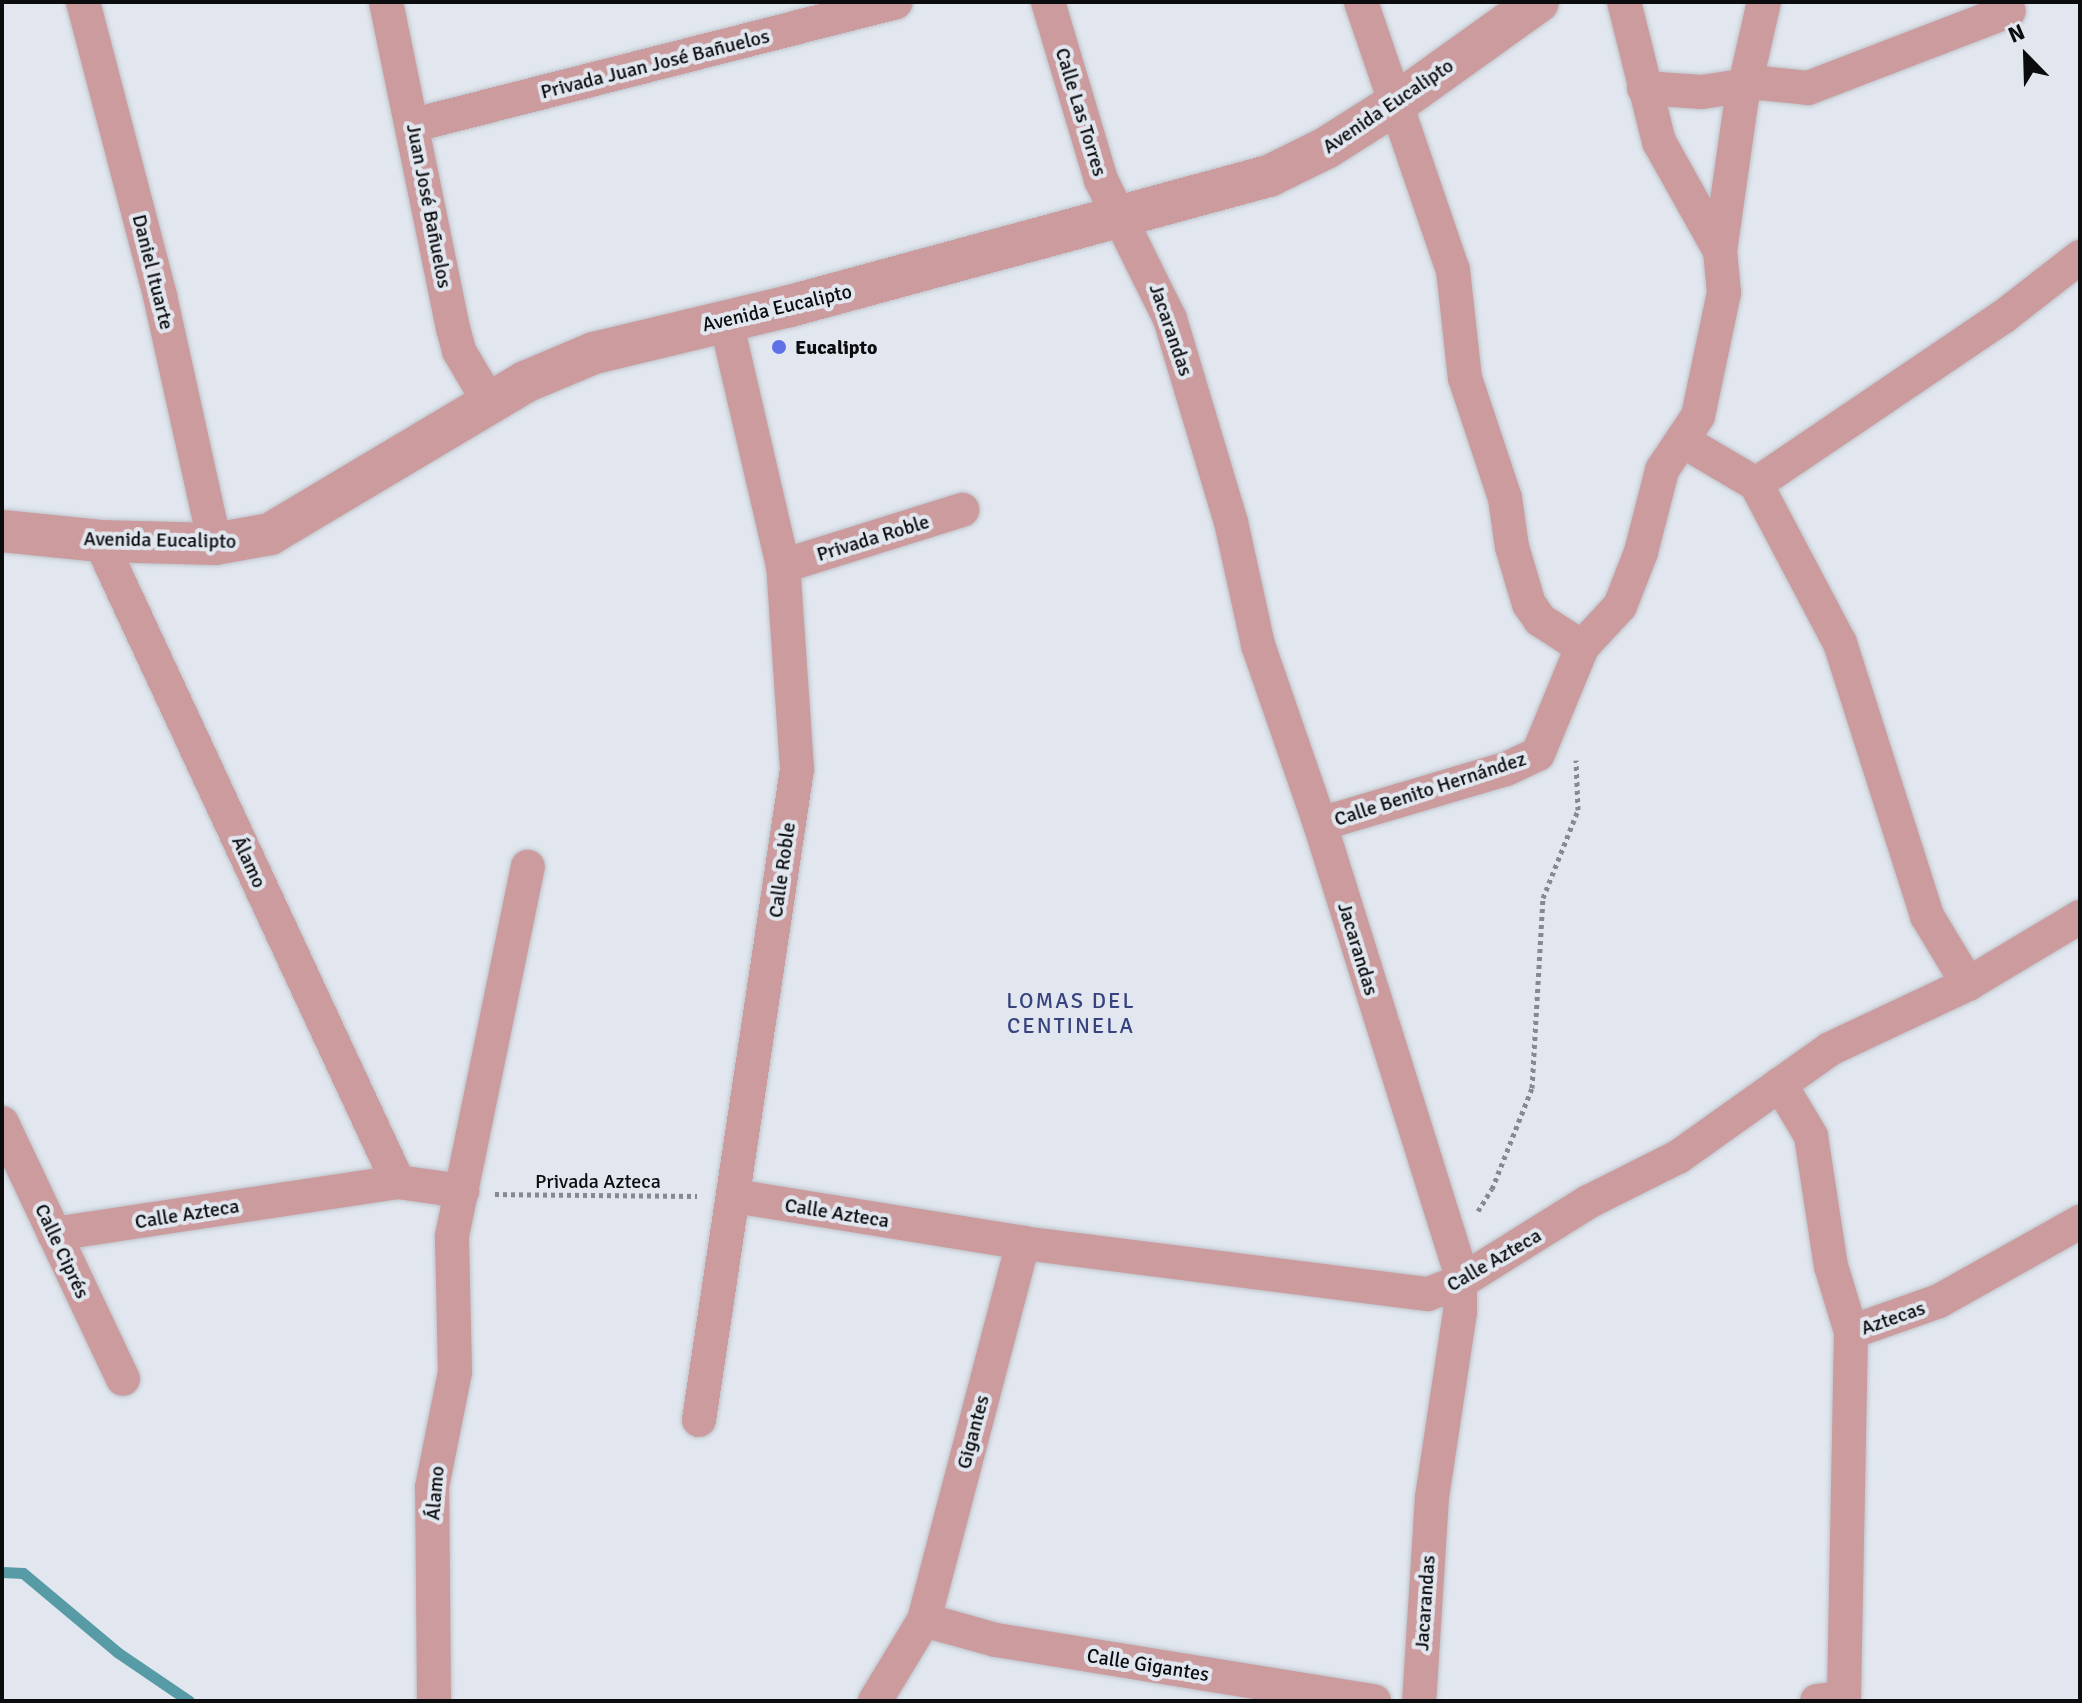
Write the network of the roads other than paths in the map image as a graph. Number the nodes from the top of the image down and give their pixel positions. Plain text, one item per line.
1 (83, 2) edge
2 (386, 2) edge
3 (896, 2) edge
4 (1048, 2) edge
5 (1361, 2) edge
6 (1538, 2) edge
7 (1624, 2) edge
8 (1764, 2) edge
9 (2009, 11) dead end
10 (1745, 84) junction
11 (1644, 88) junction
12 (1394, 105) junction
13 (414, 125) junction
14 (1122, 218) junction
15 (1720, 251) junction
16 (2080, 257) edge
17 (726, 322) junction
18 (489, 402) junction
19 (1683, 441) junction
20 (1756, 484) junction
21 (962, 510) dead end
22 (2, 531) edge
23 (100, 541) junction
24 (215, 544) junction
25 (783, 566) junction
26 (1582, 647) junction
27 (1320, 824) junction
28 (528, 867) dead end
29 (2080, 917) edge
30 (1968, 984) junction
31 (1780, 1084) junction
32 (2, 1123) edge
33 (398, 1182) junction
34 (462, 1191) junction
35 (734, 1196) junction
36 (2080, 1222) edge
37 (54, 1234) junction
38 (1023, 1243) junction
39 (1460, 1282) junction
40 (1851, 1332) junction
41 (123, 1379) dead end
42 (699, 1420) dead end
43 (924, 1620) junction
44 (1831, 1699) edge
45 (434, 1701) edge
46 (875, 1701) edge
47 (1374, 1701) edge
48 (1419, 1701) edge

1 - 24 street, Daniel Ituarte
2 - 13 street, Juan José Bañuelos
3 - 13 street, Privada Juan José Bañuelos
4 - 14 street, Calle Las Torres
5 - 12 street
6 - 12 street, Avenida Eucalipto
7 - 11 street, Calle Benito Hernández
8 - 10 street
9 - 10 street
10 - 11 street
10 - 15 street
11 - 15 street, Calle Benito Hernández
12 - 14 street, Avenida Eucalipto
12 - 26 street
13 - 18 street, Juan José Bañuelos
14 - 17 street, Avenida Eucalipto
14 - 27 street, Jacarandas
15 - 19 street, Calle Benito Hernández
16 - 20 street
17 - 18 street, Avenida Eucalipto
17 - 25 street, Calle Roble
18 - 24 street, Avenida Eucalipto
19 - 20 street
19 - 26 street, Calle Benito Hernández
20 - 30 street
21 - 25 street, Privada Roble
22 - 23 street, Avenida Eucalipto
23 - 24 street, Avenida Eucalipto
23 - 33 street, Álamo
25 - 35 street, Calle Roble
26 - 27 street, Calle Benito Hernández
27 - 39 street, Jacarandas
28 - 34 street, Álamo
29 - 30 street, Calle Azteca
30 - 31 street, Calle Azteca
31 - 39 street, Calle Azteca
31 - 40 street, Aztecas
32 - 37 street, Calle Ciprés
33 - 34 street, Calle Azteca
33 - 37 street, Calle Azteca
34 - 45 street, Álamo
35 - 38 street, Calle Azteca
35 - 42 street, Calle Roble
36 - 40 street, Aztecas
37 - 41 street, Calle Ciprés
38 - 39 street, Calle Azteca
38 - 43 street, Gigantes
39 - 48 street, Jacarandas
40 - 44 street
43 - 46 street, Gigantes
43 - 47 street, Calle Gigantes

